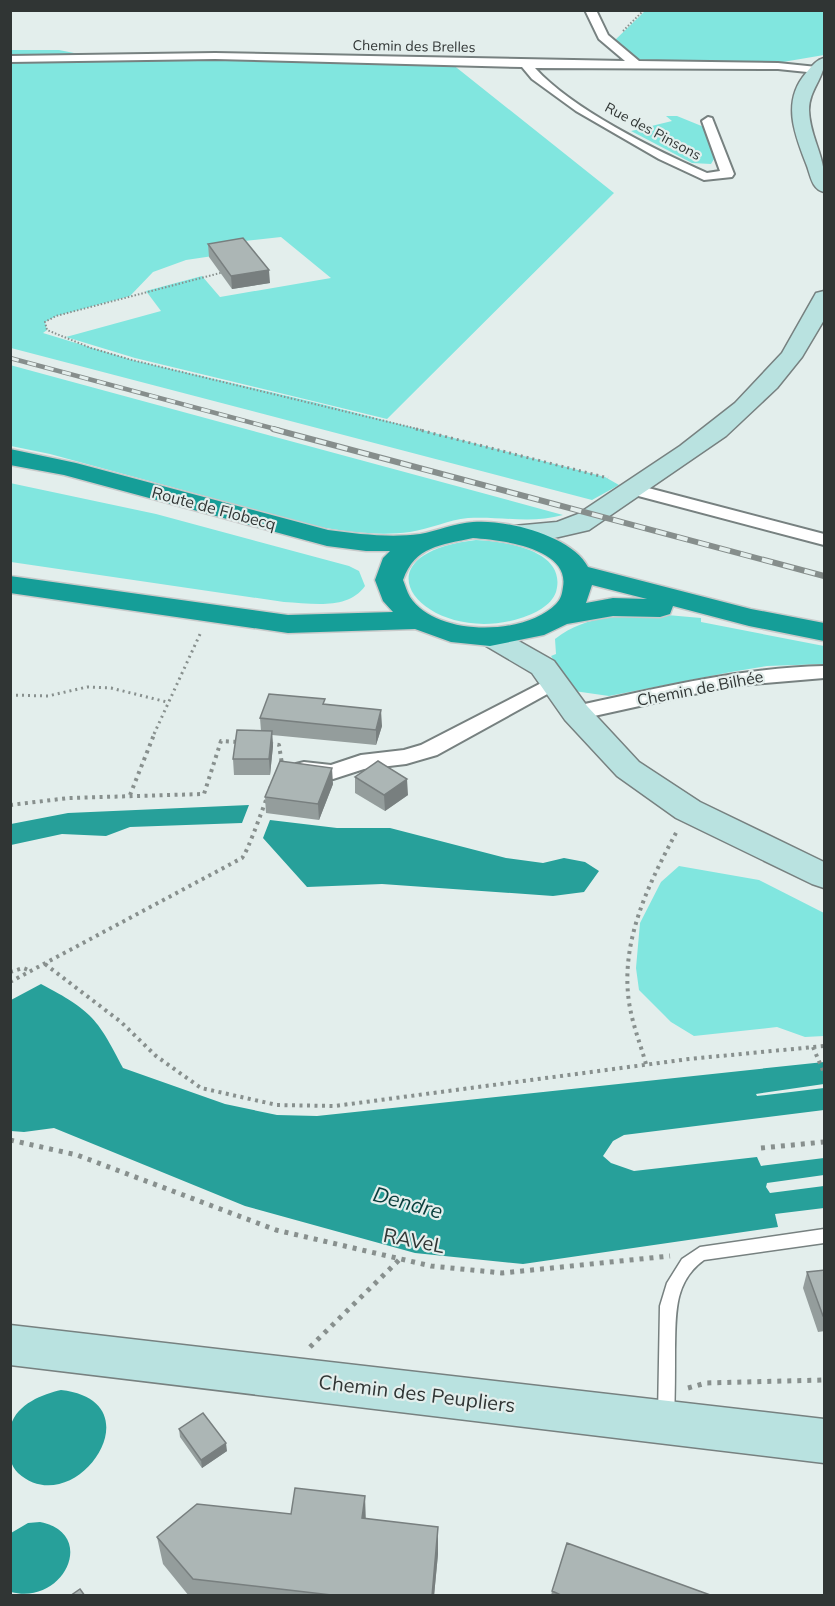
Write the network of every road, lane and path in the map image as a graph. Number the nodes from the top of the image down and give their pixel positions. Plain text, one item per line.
1 (590, 10) edge
2 (644, 10) edge
3 (609, 44) junction
4 (10, 59) edge
5 (525, 64) junction
6 (635, 64) junction
7 (821, 67) edge
8 (708, 121) dead end
9 (825, 186) edge
10 (225, 272) edge
11 (825, 298) edge
12 (10, 457) edge
13 (10, 469) edge
14 (633, 489) junction
15 (571, 527) junction
16 (512, 532) junction
17 (825, 540) edge
18 (420, 542) junction
19 (573, 567) junction
20 (12, 581) edge
21 (388, 584) junction
22 (211, 613) junction
23 (749, 617) junction
24 (416, 620) junction
25 (551, 622) junction
26 (825, 632) edge
27 (490, 637) junction
28 (825, 672) edge
29 (548, 675) junction
30 (10, 695) edge
31 (167, 702) junction
32 (576, 713) junction
33 (244, 743) edge
34 (268, 744) edge
35 (282, 766) junction
36 (130, 795) junction
37 (10, 805) edge
38 (688, 810) junction
39 (825, 876) edge
40 (45, 964) junction
41 (31, 971) junction
42 (10, 972) edge
43 (10, 982) edge
44 (825, 1046) edge
45 (813, 1047) junction
46 (646, 1064) junction
47 (825, 1073) edge
48 (10, 1140) edge
49 (825, 1142) edge
50 (761, 1148) dead end
51 (825, 1236) edge
52 (700, 1254) junction
53 (400, 1259) junction
54 (10, 1345) edge
55 (280, 1377) junction
56 (825, 1380) edge
57 (666, 1410) junction
58 (825, 1441) edge

1 - 3 street
2 - 3 path
3 - 6 street
4 - 5 street, Chemin des Brelles
5 - 6 street, Chemin des Brelles
5 - 8 street, Rue des Pinsons
6 - 7 street, Chemin des Brelles
7 - 9 street
10 - 14 path
11 - 14 street
12 - 18 highway, Route de Flobecq
13 - 21 highway, Route de Flobecq
14 - 15 street
14 - 17 street
15 - 16 street
15 - 19 street
16 - 18 highway
16 - 19 highway
18 - 21 highway
19 - 23 highway
19 - 25 highway
20 - 21 highway
20 - 22 highway
21 - 24 highway
22 - 24 highway
22 - 31 path
23 - 25 highway
23 - 26 highway
24 - 27 highway
25 - 27 highway
25 - 29 street
27 - 29 street
28 - 32 street, Chemin de Bilhée
29 - 32 street
29 - 35 street
30 - 31 path
31 - 36 path
32 - 38 street
33 - 36 path
34 - 35 path
35 - 40 path
36 - 37 path
38 - 39 street
38 - 46 path
40 - 41 path
40 - 46 path
41 - 42 path
41 - 43 path
44 - 45 path
45 - 46 path
45 - 47 path
48 - 53 path, RAVeL
49 - 50 path
51 - 52 lane
52 - 53 path, RAVeL
52 - 57 lane
53 - 55 path
54 - 55 street, Chemin des Peupliers
55 - 57 street, Chemin des Peupliers
56 - 57 path
57 - 58 street, Chemin des Peupliers

